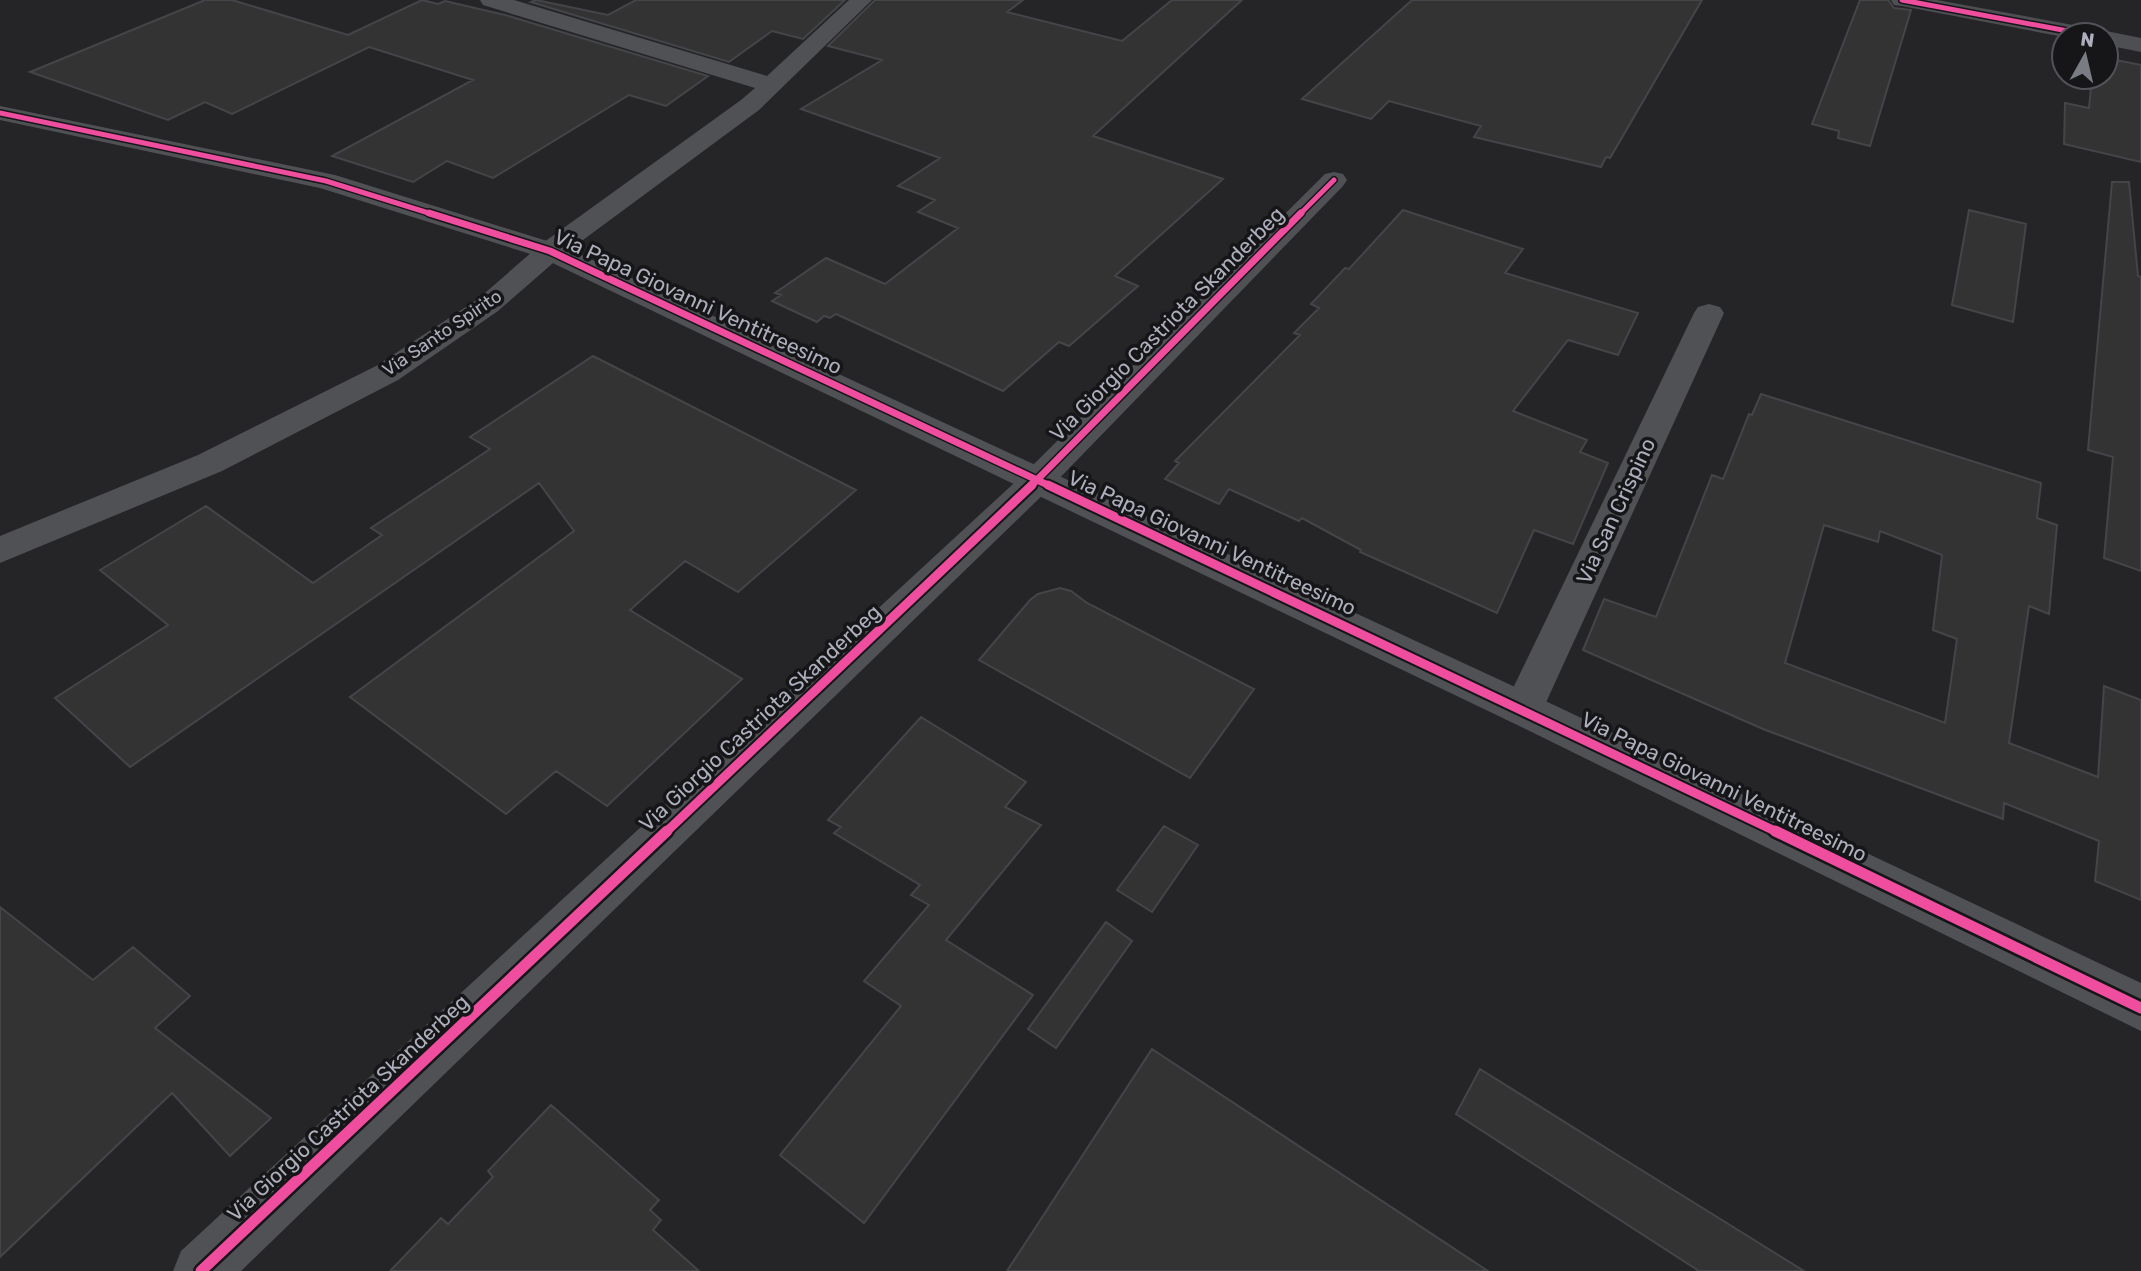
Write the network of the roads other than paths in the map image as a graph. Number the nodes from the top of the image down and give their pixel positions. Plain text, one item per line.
1 (491, 0) edge
2 (861, 0) edge
3 (1902, 0) edge
4 (2050, 28) edge
5 (2120, 41) edge
6 (2141, 45) edge
7 (771, 85) junction
8 (0, 113) edge
9 (1334, 180) dead end
10 (550, 251) junction
11 (1709, 313) dead end
12 (1038, 480) junction
13 (0, 550) edge
14 (1523, 709) junction
15 (2141, 1008) edge
16 (201, 1271) edge

1 - 7 street
2 - 7 street, Via Santo Spirito
3 - 4 main road
5 - 6 main road
7 - 10 street, Via Santo Spirito
8 - 10 street, Via Papa Giovanni Ventitreesimo
9 - 12 street, Via Giorgio Castriota Skanderbeg
10 - 12 street, Via Papa Giovanni Ventitreesimo
10 - 13 street, Via Santo Spirito
11 - 14 street, Via San Crispino
12 - 14 street, Via Papa Giovanni Ventitreesimo
12 - 16 street, Via Giorgio Castriota Skanderbeg
14 - 15 street, Via Papa Giovanni Ventitreesimo

